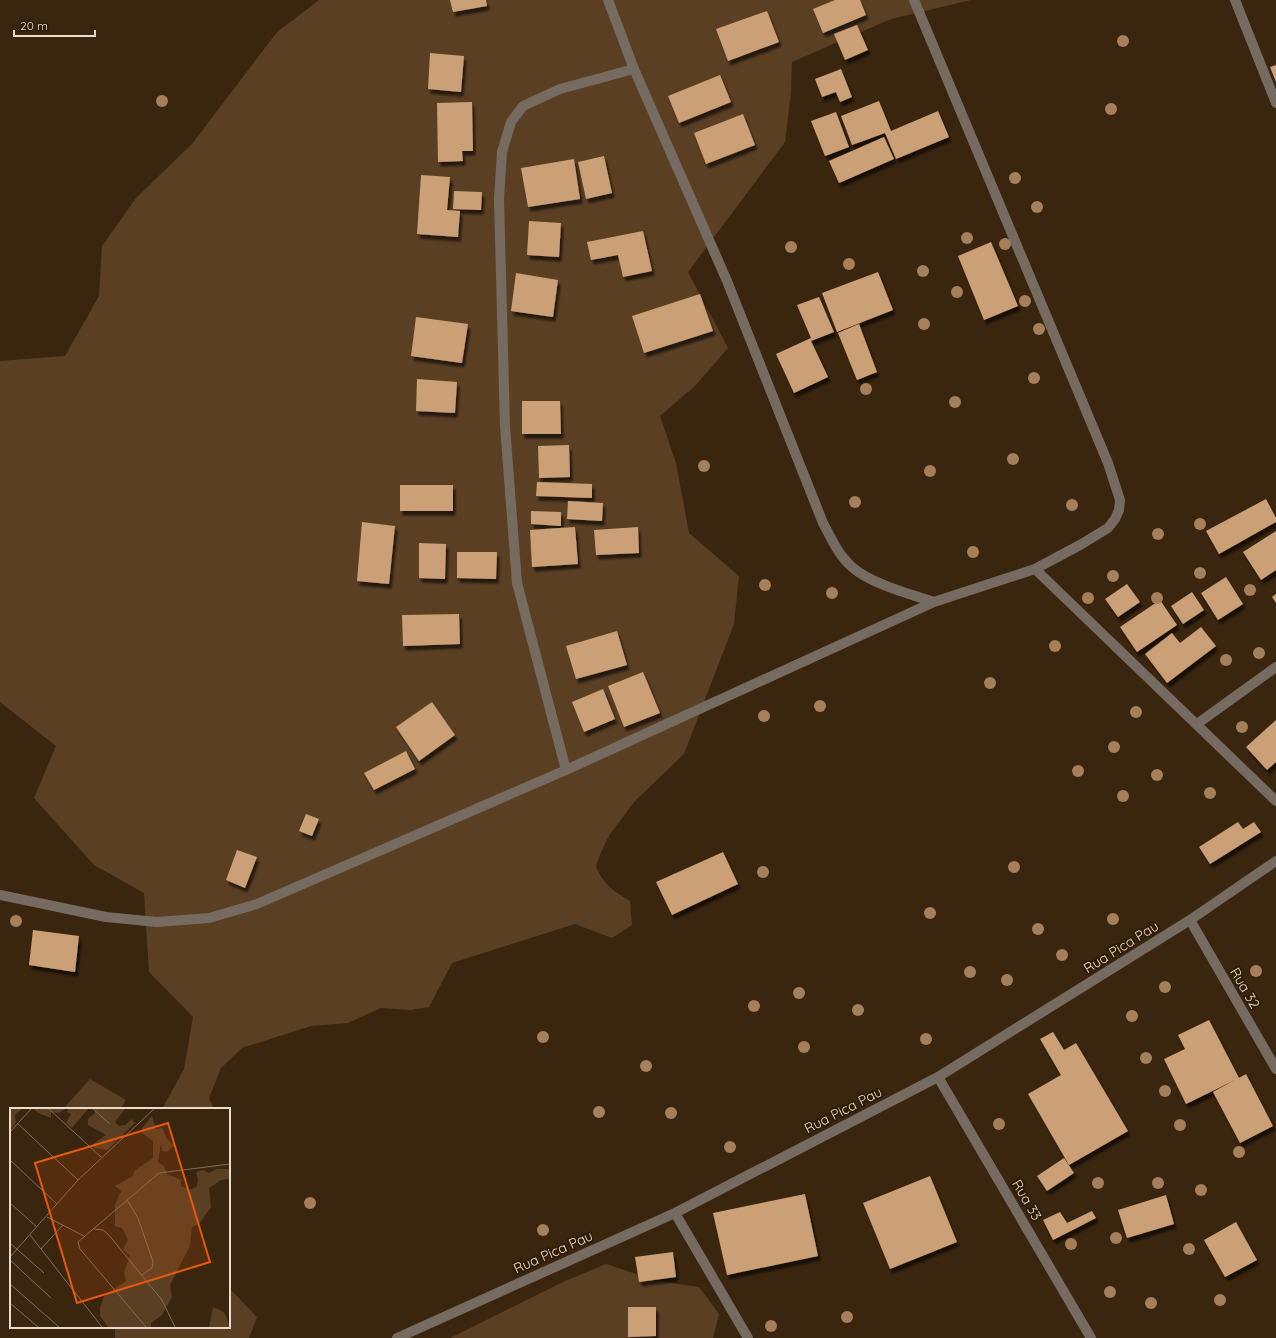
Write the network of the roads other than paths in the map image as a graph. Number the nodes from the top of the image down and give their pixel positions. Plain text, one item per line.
1 (608, 0) edge
2 (914, 0) edge
3 (1235, 0) edge
4 (634, 69) junction
5 (1276, 103) edge
6 (1035, 569) junction
7 (934, 602) junction
8 (1276, 667) edge
9 (1197, 724) junction
10 (566, 770) junction
11 (1276, 801) edge
12 (1276, 861) edge
13 (0, 895) edge
14 (1190, 920) junction
15 (1276, 1069) edge
16 (938, 1076) junction
17 (675, 1213) junction
18 (397, 1338) edge
19 (748, 1338) edge
20 (1091, 1338) edge

1 - 4 street
2 - 6 street
3 - 5 street
4 - 7 street
4 - 10 street
6 - 7 street
6 - 9 street
7 - 10 street
8 - 9 street
9 - 11 street
10 - 13 street
12 - 14 street, Rua Pica Pau
14 - 15 street, Rua 32
14 - 16 street, Rua Pica Pau
16 - 17 street, Rua Pica Pau
16 - 20 street, Rua 33
17 - 18 street, Rua Pica Pau
17 - 19 street

